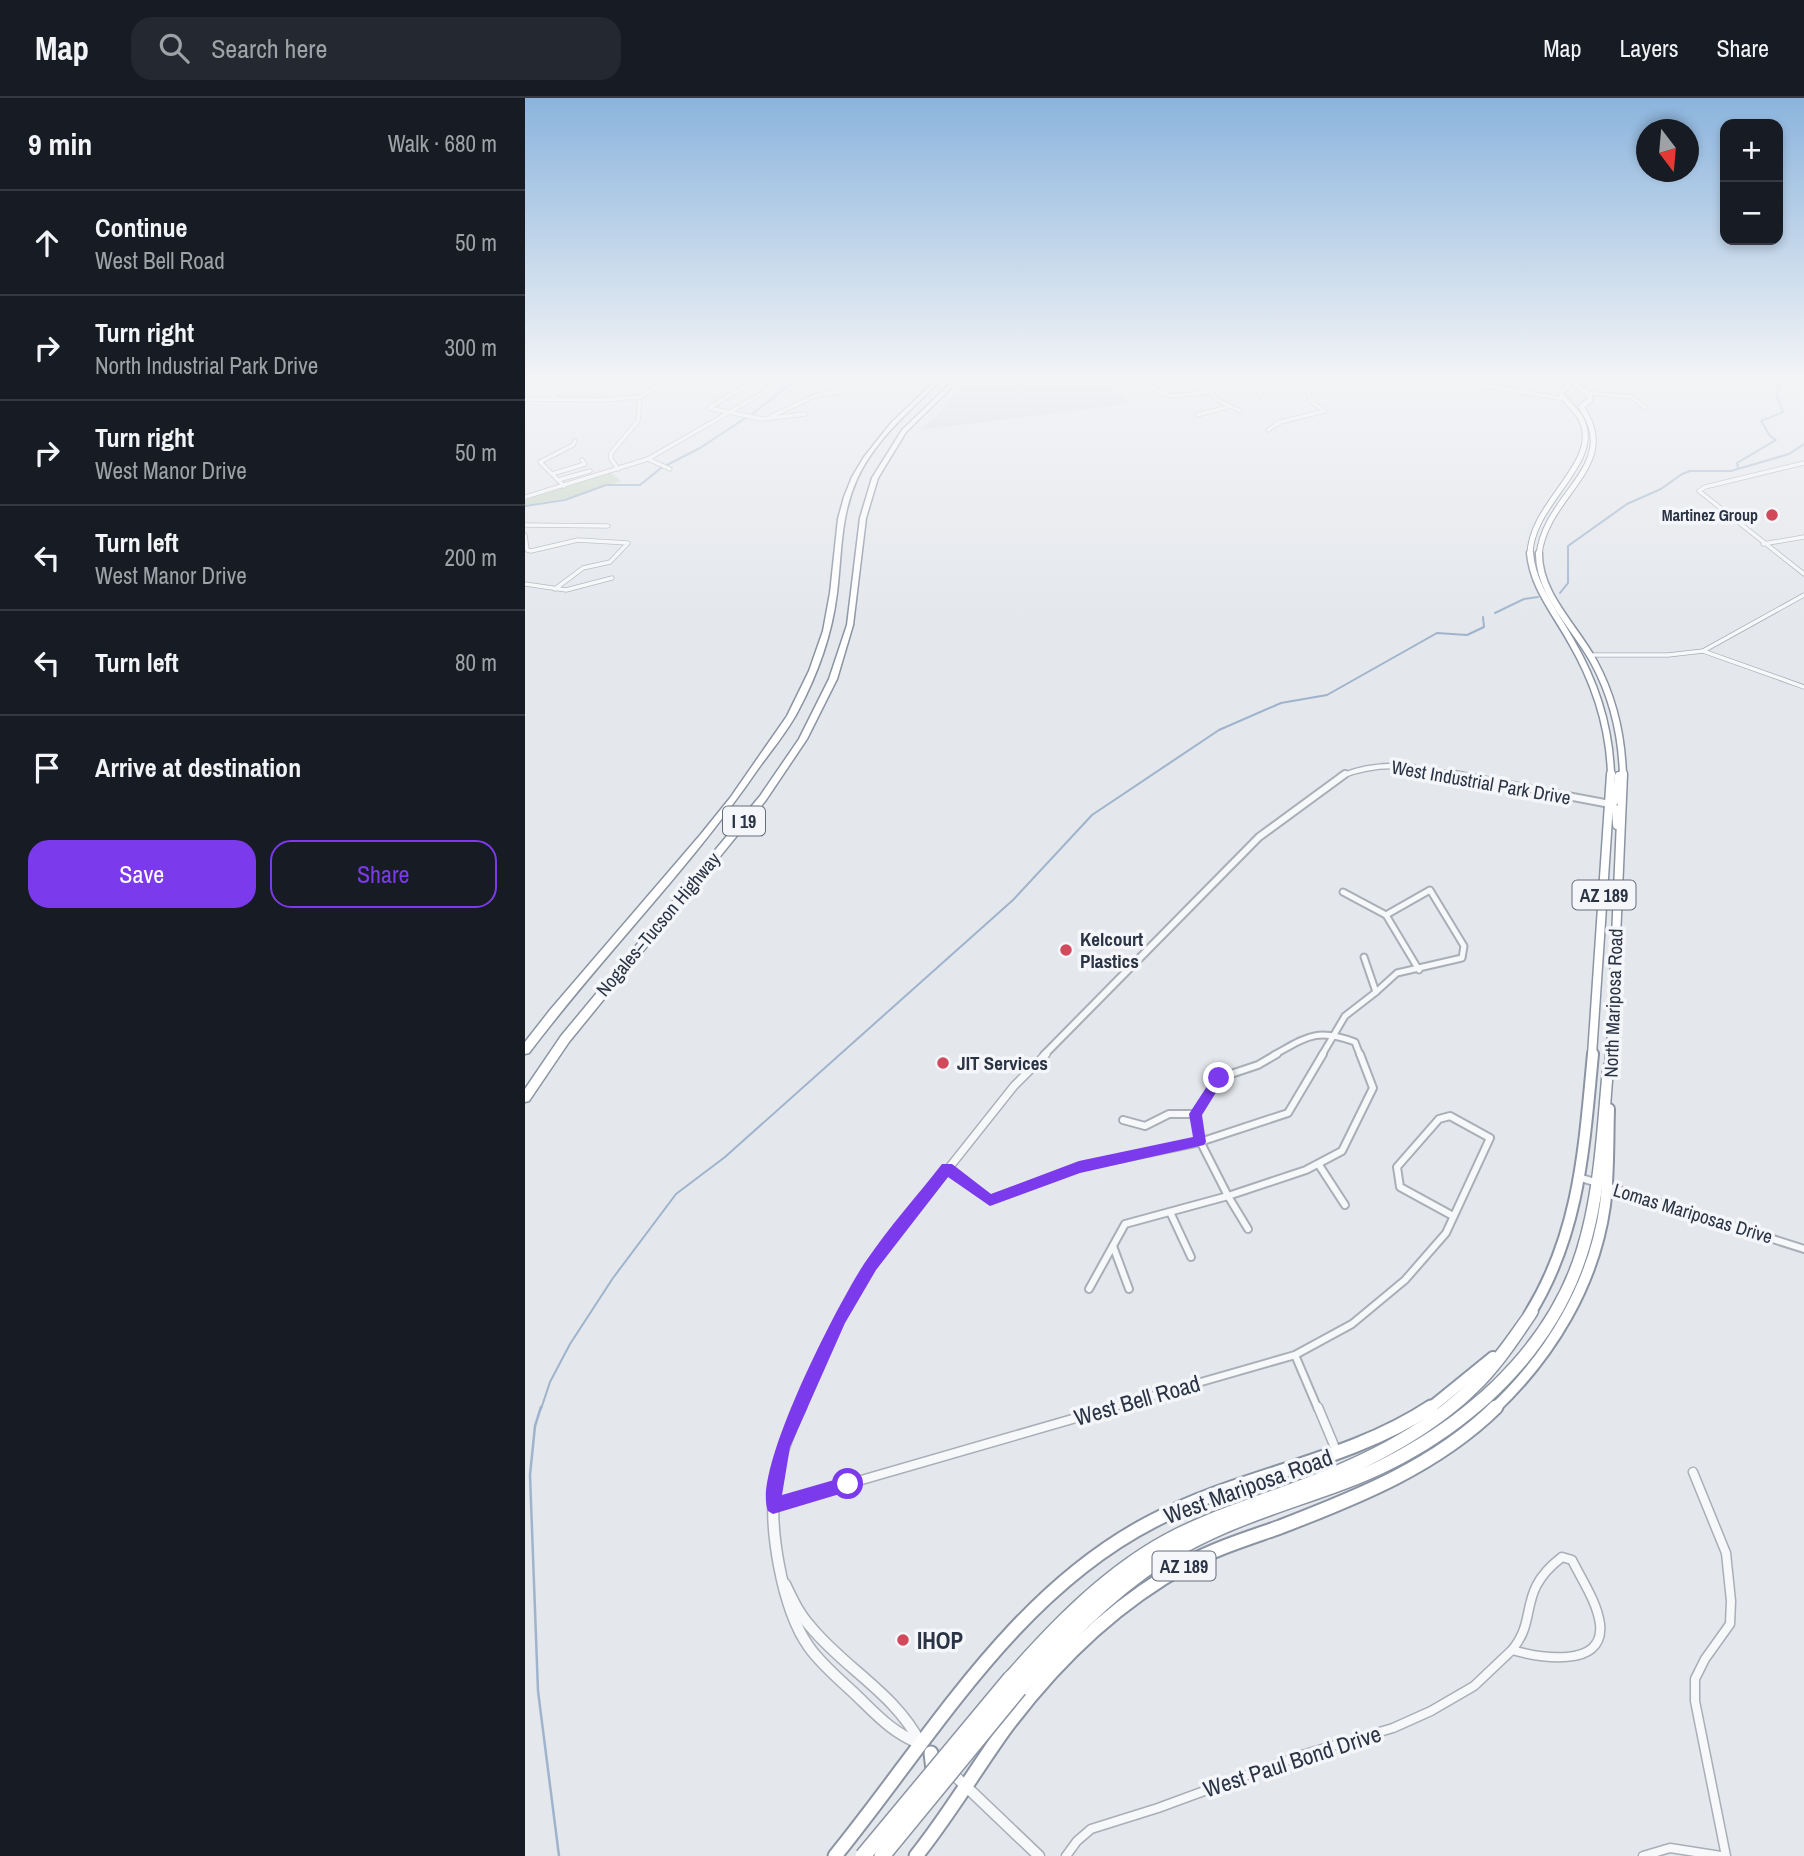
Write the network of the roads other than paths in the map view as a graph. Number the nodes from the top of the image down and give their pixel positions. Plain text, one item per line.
1 (541, 461) edge
2 (583, 461) dead end
3 (612, 461) edge
4 (642, 461) edge
5 (652, 461) edge
6 (865, 461) edge
7 (885, 461) edge
8 (1580, 461) edge
9 (1582, 461) edge
10 (1589, 461) edge
11 (1804, 463) edge
12 (1588, 465) junction
13 (618, 469) junction
14 (670, 469) dead end
15 (590, 471) dead end
16 (552, 474) junction
17 (558, 480) junction
18 (564, 486) junction
19 (1564, 490) junction
20 (525, 497) edge
21 (525, 525) edge
22 (608, 526) dead end
23 (525, 535) edge
24 (1804, 537) edge
25 (1763, 544) junction
26 (1804, 574) edge
27 (612, 578) dead end
28 (525, 584) edge
29 (555, 589) junction
30 (1804, 595) edge
31 (1555, 606) junction
32 (1703, 651) junction
33 (1590, 655) junction
34 (1804, 687) edge
35 (1610, 745) junction
36 (1621, 746) junction
37 (1610, 804) junction
38 (1619, 874) junction
39 (1343, 892) dead end
40 (1386, 915) junction
41 (1364, 957) dead end
42 (1419, 970) junction
43 (1376, 992) junction
44 (1333, 1034) junction
45 (525, 1050) edge
46 (1611, 1060) joint
47 (525, 1098) edge
48 (1195, 1114) junction
49 (1123, 1120) dead end
50 (1200, 1142) junction
51 (1319, 1165) junction
52 (947, 1168) junction
53 (1581, 1178) junction
54 (1601, 1184) junction
55 (1229, 1195) junction
56 (1345, 1205) dead end
57 (1170, 1212) junction
58 (1453, 1216) junction
59 (1248, 1229) dead end
60 (1113, 1246) junction
61 (1804, 1249) edge
62 (1191, 1257) dead end
63 (1089, 1289) dead end
64 (1129, 1289) dead end
65 (1532, 1312) junction
66 (1294, 1355) junction
67 (1337, 1453) junction
68 (1693, 1472) dead end
69 (773, 1506) junction
70 (779, 1569) junction
71 (1511, 1650) junction
72 (839, 1655) junction
73 (828, 1668) junction
74 (1015, 1683) junction
75 (926, 1748) junction
76 (965, 1785) junction
77 (835, 1856) edge
78 (863, 1856) edge
79 (872, 1856) edge
80 (882, 1856) edge
81 (916, 1856) edge
82 (1039, 1856) edge
83 (1066, 1856) edge
84 (1643, 1856) edge
85 (1724, 1856) edge

1 - 16 street
2 - 16 street
3 - 13 street
4 - 13 street
5 - 14 street
6 - 45 highway, Nogales–Tucson Highway / I 19
7 - 47 highway, Nogales–Tucson Highway / I 19
8 - 19 highway, North Mariposa Road / AZ 189
9 - 12 highway
10 - 12 highway, North Mariposa Road / AZ 189
11 - 25 street
12 - 19 highway, North Mariposa Road / AZ 189
13 - 18 street
15 - 17 street
16 - 17 street
17 - 18 street
18 - 20 street
19 - 31 highway, North Mariposa Road / AZ 189
19 - 31 highway, North Mariposa Road / AZ 189
21 - 22 street
23 - 29 street
24 - 25 street
25 - 26 street
27 - 29 street
28 - 29 street
30 - 32 street
31 - 33 highway
31 - 35 highway, North Mariposa Road / AZ 189
32 - 33 street
32 - 34 street
33 - 35 highway
33 - 36 highway, North Mariposa Road / AZ 189
35 - 37 highway, North Mariposa Road / AZ 189
36 - 37 highway
36 - 38 highway, North Mariposa Road / AZ 189
37 - 38 highway
37 - 52 street, West Industrial Park Drive
37 - 53 highway, North Mariposa Road / AZ 189
38 - 46 highway, North Mariposa Road / AZ 189
39 - 40 street
40 - 42 street
40 - 42 street
41 - 43 street
42 - 43 street
43 - 44 street
44 - 48 street
44 - 50 street
44 - 51 street
46 - 54 highway
48 - 49 street
48 - 50 street
50 - 52 street
50 - 55 street
51 - 55 street
51 - 56 street
52 - 69 street
53 - 54 street, Lomas Mariposas Drive
53 - 65 highway, West Mariposa Road / AZ 189
54 - 61 street, Lomas Mariposas Drive
54 - 74 highway
54 - 76 highway, AZ 189
55 - 57 street
55 - 59 street
57 - 60 street
57 - 62 street
58 - 58 street, West Bell Road
58 - 66 street, West Bell Road
60 - 63 street
60 - 64 street
65 - 67 highway, West Mariposa Road / AZ 189
65 - 74 highway
66 - 67 street
66 - 69 street, West Bell Road
67 - 75 highway, West Mariposa Road / AZ 189
68 - 85 street
69 - 70 street
70 - 72 street
70 - 73 street
71 - 71 street, West Paul Bond Drive
71 - 83 street, West Paul Bond Drive
72 - 73 street
72 - 75 street
73 - 75 street
74 - 78 highway, bridge
74 - 80 highway, bridge
75 - 76 street
75 - 77 highway, West Mariposa Road / AZ 189
75 - 79 highway
76 - 81 highway, AZ 189
76 - 82 street
84 - 85 street

